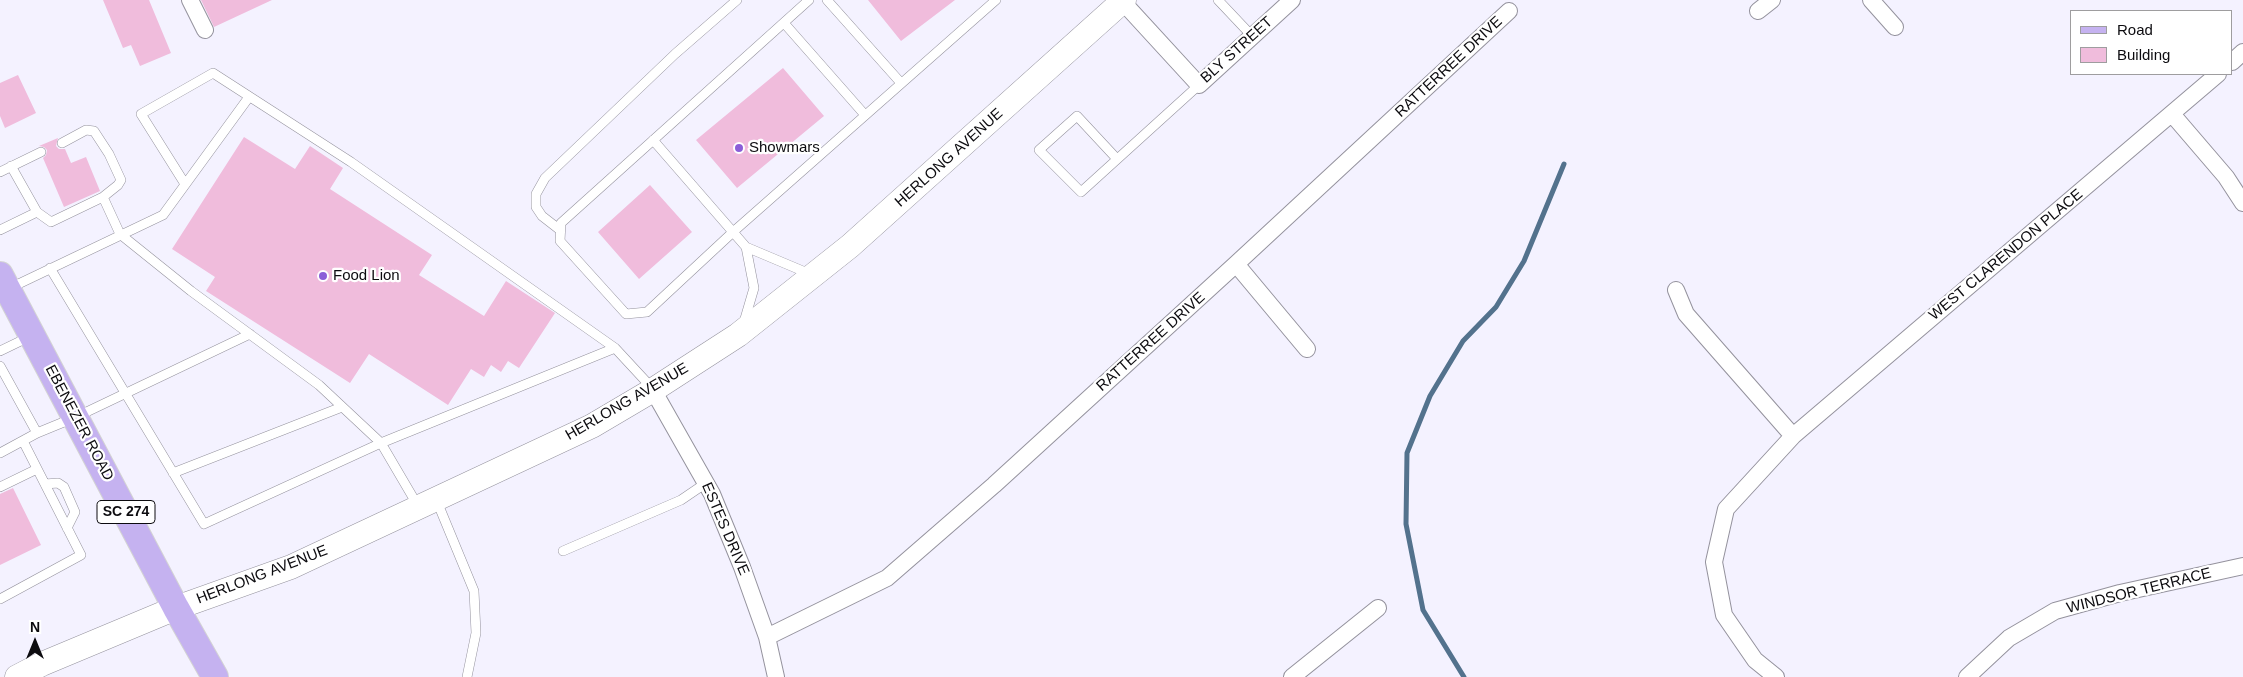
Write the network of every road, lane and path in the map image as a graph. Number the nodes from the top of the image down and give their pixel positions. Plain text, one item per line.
1 (190, 0) edge
2 (737, 0) edge
3 (809, 0) edge
4 (827, 0) edge
5 (996, 0) edge
6 (1123, 0) edge
7 (1218, 0) edge
8 (1772, 0) edge
9 (1871, 0) edge
10 (1287, 2) edge
11 (1509, 11) dead end
12 (1758, 11) dead end
13 (784, 22) junction
14 (1895, 27) dead end
15 (205, 30) dead end
16 (1252, 36) junction
17 (2243, 52) edge
18 (2233, 61) edge
19 (2217, 75) edge
20 (901, 83) junction
21 (1199, 85) junction
22 (249, 97) junction
23 (2172, 114) junction
24 (865, 115) junction
25 (653, 140) junction
26 (62, 143) dead end
27 (41, 152) dead end
28 (1117, 159) junction
29 (11, 166) junction
30 (0, 172) edge
31 (185, 184) junction
32 (103, 197) junction
33 (2243, 203) edge
34 (37, 212) junction
35 (0, 230) edge
36 (560, 230) junction
37 (733, 232) junction
38 (120, 234) junction
39 (746, 247) junction
40 (1236, 264) junction
41 (50, 268) junction
42 (812, 276) junction
43 (4, 282) edge
44 (1676, 290) dead end
45 (250, 334) junction
46 (32, 335) junction
47 (738, 335) junction
48 (615, 348) junction
49 (1307, 349) dead end
50 (0, 351) edge
51 (0, 366) edge
52 (653, 390) junction
53 (126, 393) junction
54 (342, 407) junction
55 (76, 417) junction
56 (37, 433) junction
57 (1793, 436) junction
58 (22, 441) junction
59 (381, 443) junction
60 (0, 453) edge
61 (37, 469) junction
62 (173, 473) junction
63 (706, 483) junction
64 (45, 484) junction
65 (0, 487) edge
66 (427, 502) junction
67 (67, 528) junction
68 (563, 551) dead end
69 (2243, 566) edge
70 (0, 599) edge
71 (176, 608) junction
72 (1378, 608) dead end
73 (767, 637) junction
74 (17, 677) edge
75 (215, 677) edge
76 (467, 677) edge
77 (776, 677) edge
78 (1292, 677) edge
79 (1776, 677) edge
80 (1968, 677) edge

1 - 15 street
2 - 36 lane
3 - 13 lane
4 - 20 lane
5 - 20 lane
6 - 21 street, BLY STREET
6 - 42 street, HERLONG AVENUE
7 - 16 lane
8 - 12 street
9 - 14 street
10 - 16 street, BLY STREET
11 - 40 street, RATTERREE DRIVE
13 - 24 lane
13 - 25 lane
16 - 21 street, BLY STREET
17 - 18 street
19 - 23 street, WEST CLARENDON PLACE
20 - 24 lane
21 - 28 lane
22 - 31 lane
22 - 31 lane
22 - 48 lane
23 - 33 street
23 - 57 street, WEST CLARENDON PLACE
24 - 37 lane
25 - 36 lane
25 - 37 lane
26 - 32 lane
27 - 29 lane
28 - 28 lane
29 - 30 lane
29 - 34 lane
31 - 38 lane
32 - 34 lane
32 - 38 lane
34 - 35 lane
36 - 37 lane
37 - 39 lane
38 - 41 lane
38 - 45 lane
39 - 42 lane
39 - 47 lane
40 - 49 street
40 - 73 street, RATTERREE DRIVE
41 - 43 lane
41 - 53 lane
42 - 47 street, HERLONG AVENUE
43 - 46 main road, EBENEZER ROAD / SC 274
44 - 57 street
45 - 53 lane
45 - 54 lane
46 - 50 lane
46 - 55 main road, EBENEZER ROAD / SC 274
47 - 52 street, HERLONG AVENUE
48 - 52 lane
48 - 59 lane
51 - 56 lane
52 - 63 street, ESTES DRIVE
52 - 66 street, HERLONG AVENUE
53 - 55 lane
53 - 62 lane
54 - 59 lane
54 - 62 lane
55 - 56 lane
55 - 71 main road, EBENEZER ROAD / SC 274
56 - 58 lane
57 - 79 street, WEST CLARENDON PLACE
58 - 60 lane
58 - 61 lane
59 - 62 lane
59 - 66 lane
61 - 64 lane
61 - 65 lane
63 - 68 lane
63 - 73 street, ESTES DRIVE
64 - 67 lane
64 - 67 lane
66 - 71 street, HERLONG AVENUE
66 - 76 lane
67 - 70 lane
69 - 80 street, WINDSOR TERRACE
71 - 74 street, HERLONG AVENUE
71 - 75 main road, EBENEZER ROAD / SC 274
72 - 78 street
73 - 77 street, ESTES DRIVE

